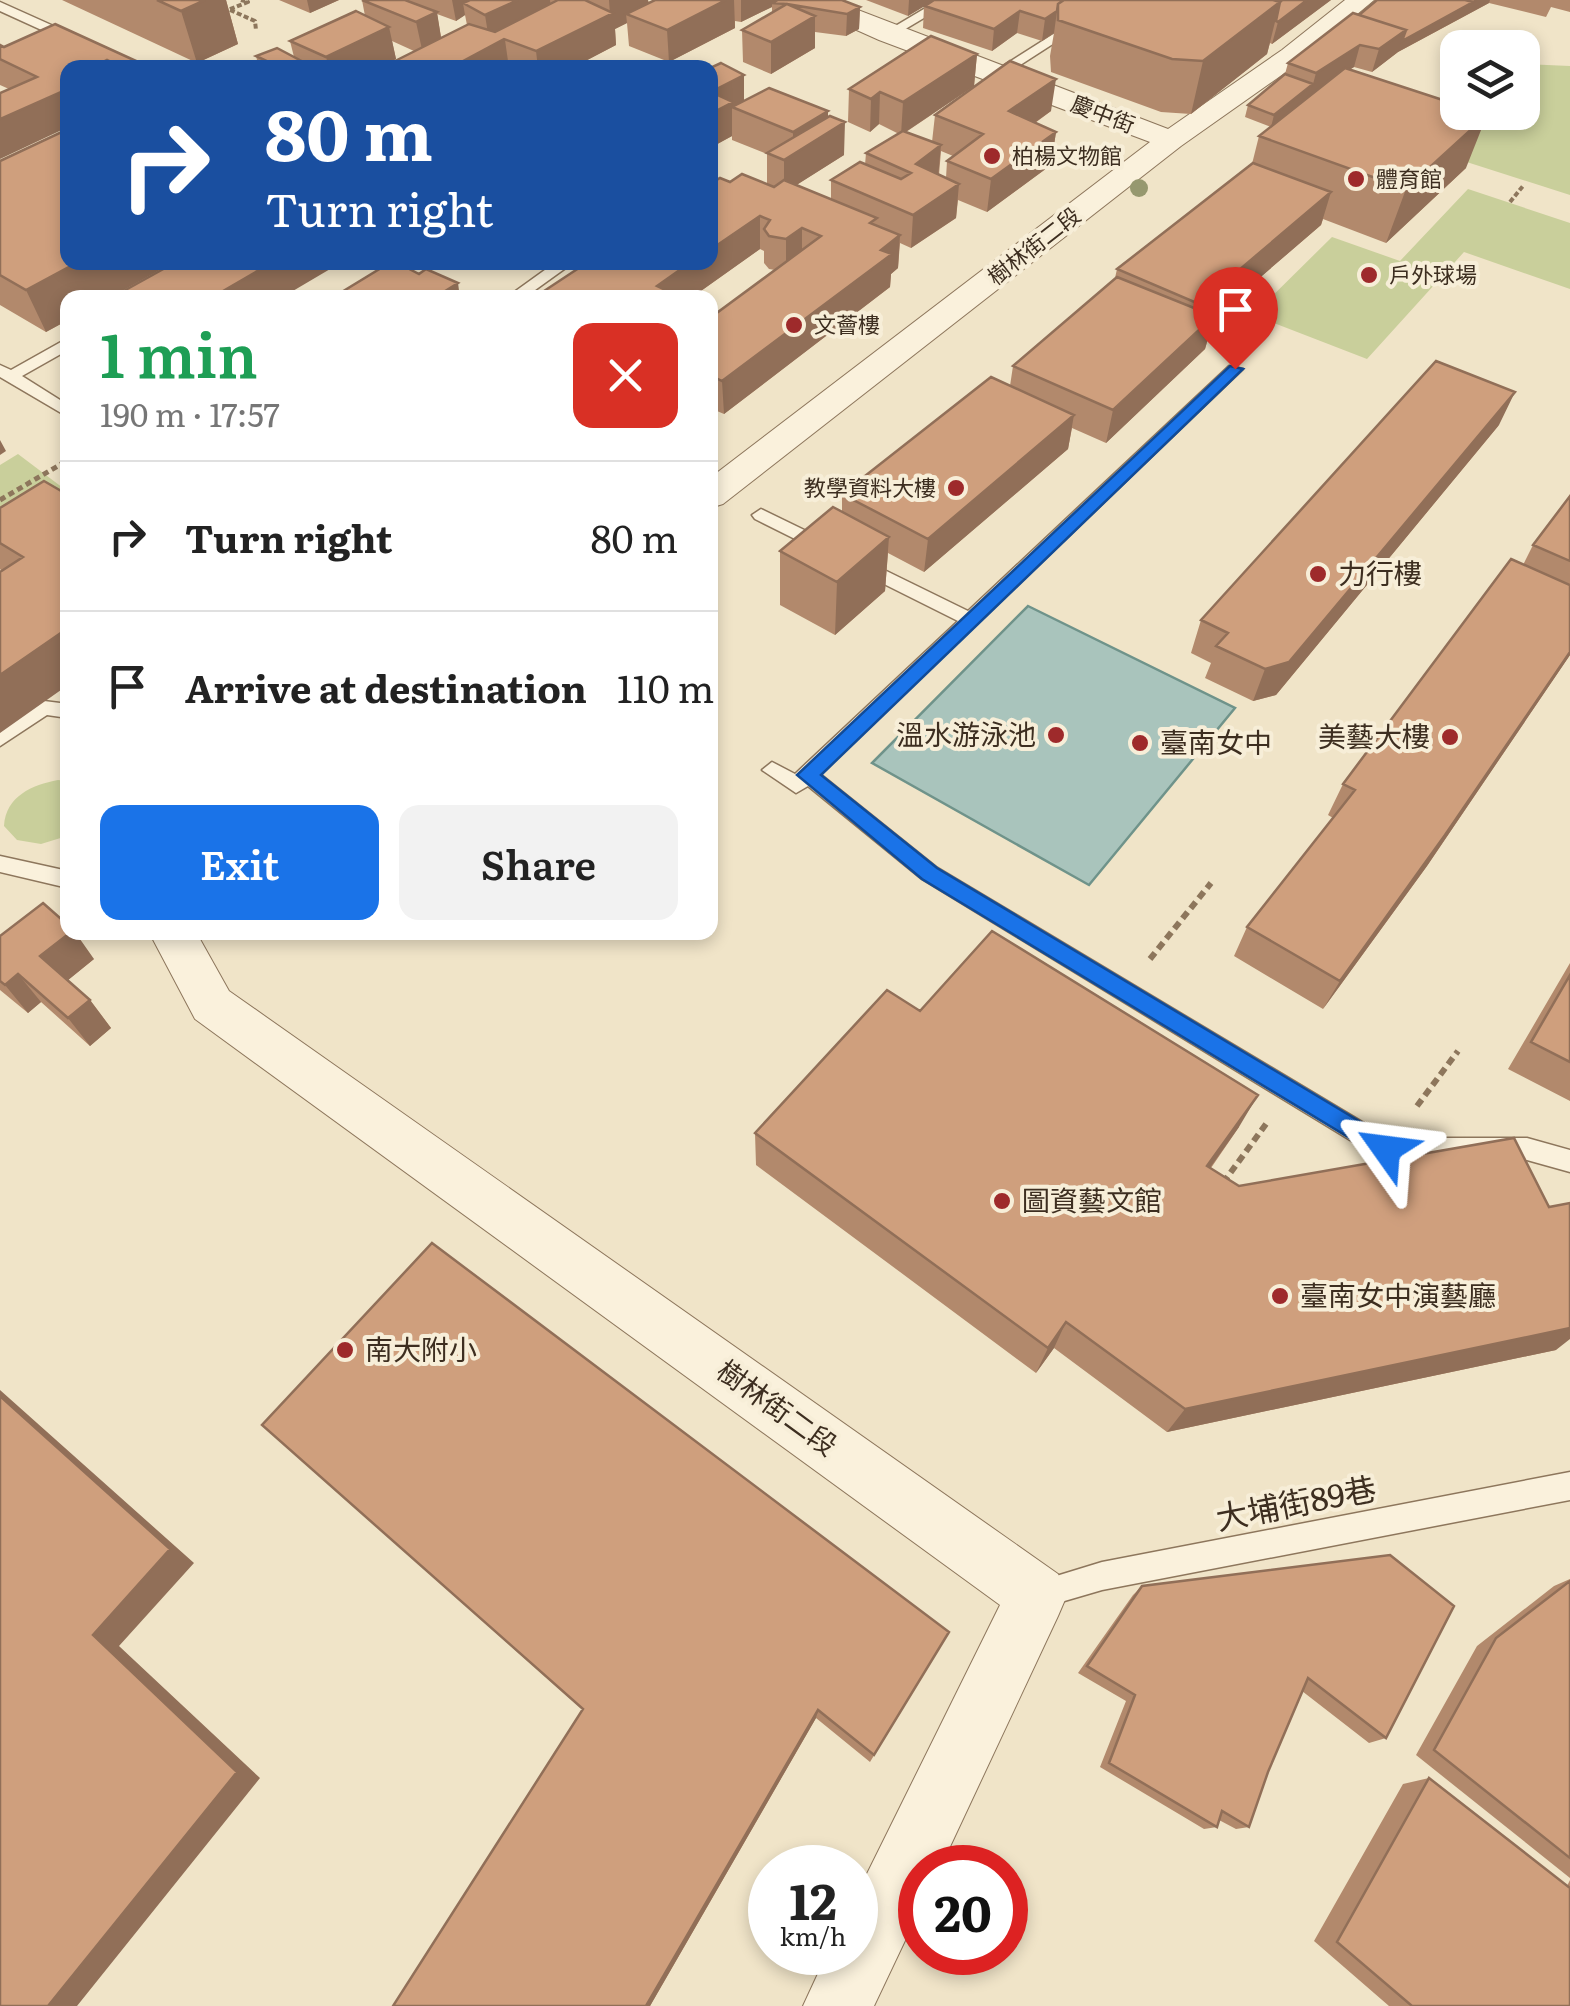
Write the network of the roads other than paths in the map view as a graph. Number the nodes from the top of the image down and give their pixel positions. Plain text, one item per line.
1 (810, 0) edge
2 (948, 0) edge
3 (1116, 0) edge
4 (1361, 0) edge
5 (0, 6) edge
6 (1134, 6) edge
7 (50, 31) junction
8 (888, 34) junction
9 (33, 38) edge
10 (85, 45) edge
11 (998, 73) junction
12 (1171, 140) junction
13 (548, 270) edge
14 (523, 290) edge
15 (60, 348) edge
16 (1235, 369) dead end
17 (6, 373) edge
18 (60, 407) edge
19 (718, 490) edge
20 (761, 515) dead end
21 (971, 620) junction
22 (60, 710) edge
23 (0, 739) edge
24 (772, 770) dead end
25 (808, 775) junction
26 (0, 864) edge
27 (60, 878) edge
28 (176, 940) edge
29 (1570, 1162) edge
30 (1570, 1486) edge
31 (1036, 1594) junction
32 (838, 2006) edge

1 - 8 street, 慶中街
2 - 8 lane
3 - 6 lane
3 - 11 lane
4 - 12 street, 樹林街二段
5 - 7 lane
7 - 9 lane
7 - 10 lane
8 - 11 street, 慶中街
11 - 12 street, 慶中街
12 - 19 street, 樹林街二段
13 - 14 lane
15 - 17 lane
16 - 21 lane
17 - 18 lane
20 - 21 lane
21 - 25 lane
22 - 23 lane
24 - 25 lane
25 - 29 lane
26 - 27 lane
28 - 31 street, 樹林街二段
30 - 31 lane, 大埔街89巷
31 - 32 street

